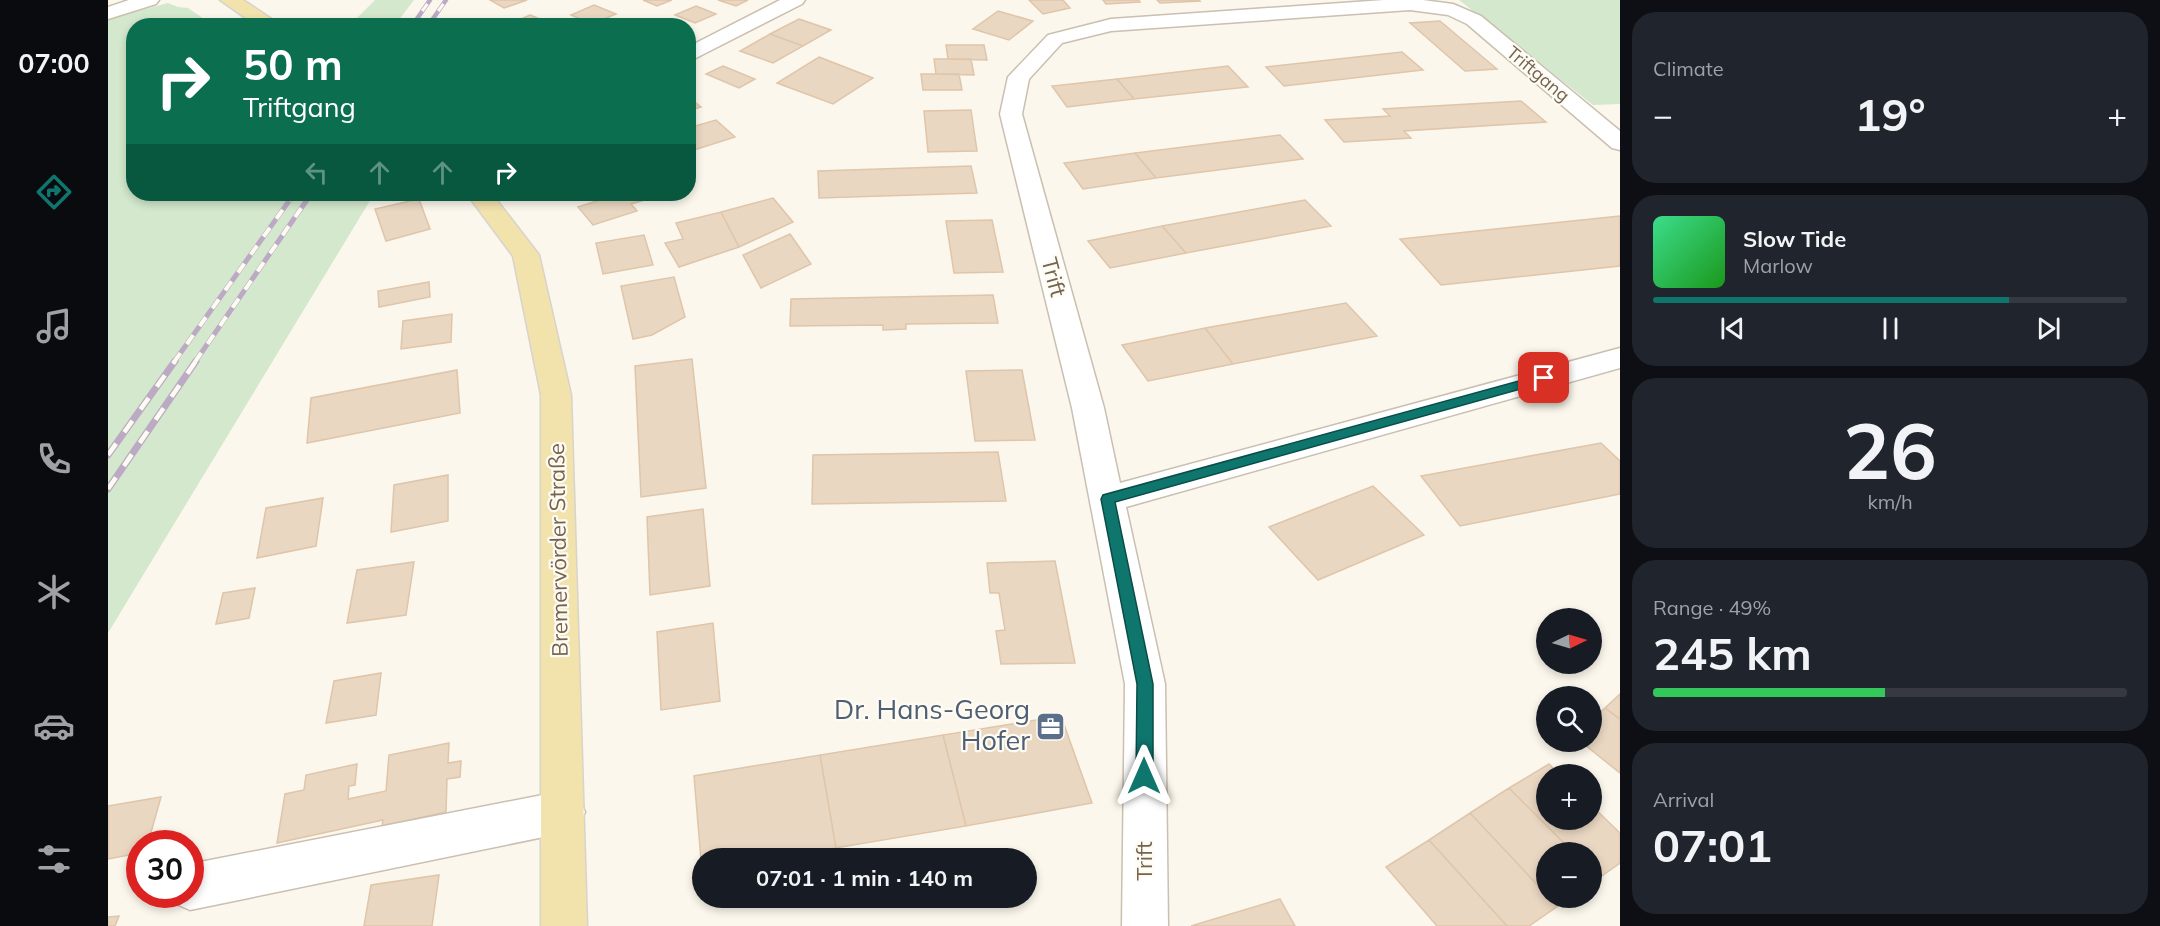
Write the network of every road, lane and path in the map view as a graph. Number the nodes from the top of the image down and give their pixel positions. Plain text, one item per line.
1 (148, 0) edge
2 (230, 0) edge
3 (795, 0) edge
4 (1453, 10) joint
5 (108, 13) edge
6 (259, 18) edge
7 (696, 52) edge
8 (1620, 143) edge
9 (484, 201) edge
10 (1620, 358) edge
11 (1108, 499) junction
12 (563, 812) junction
13 (204, 884) edge
14 (564, 926) edge
15 (1145, 926) edge

1 - 5 street
2 - 6 main road
3 - 7 street
4 - 8 street, Triftgang
4 - 11 street, Trift
9 - 12 main road, Bremervörder Straße
10 - 11 street
11 - 15 street, Trift
12 - 13 street
12 - 14 main road, Bremervörder Straße

